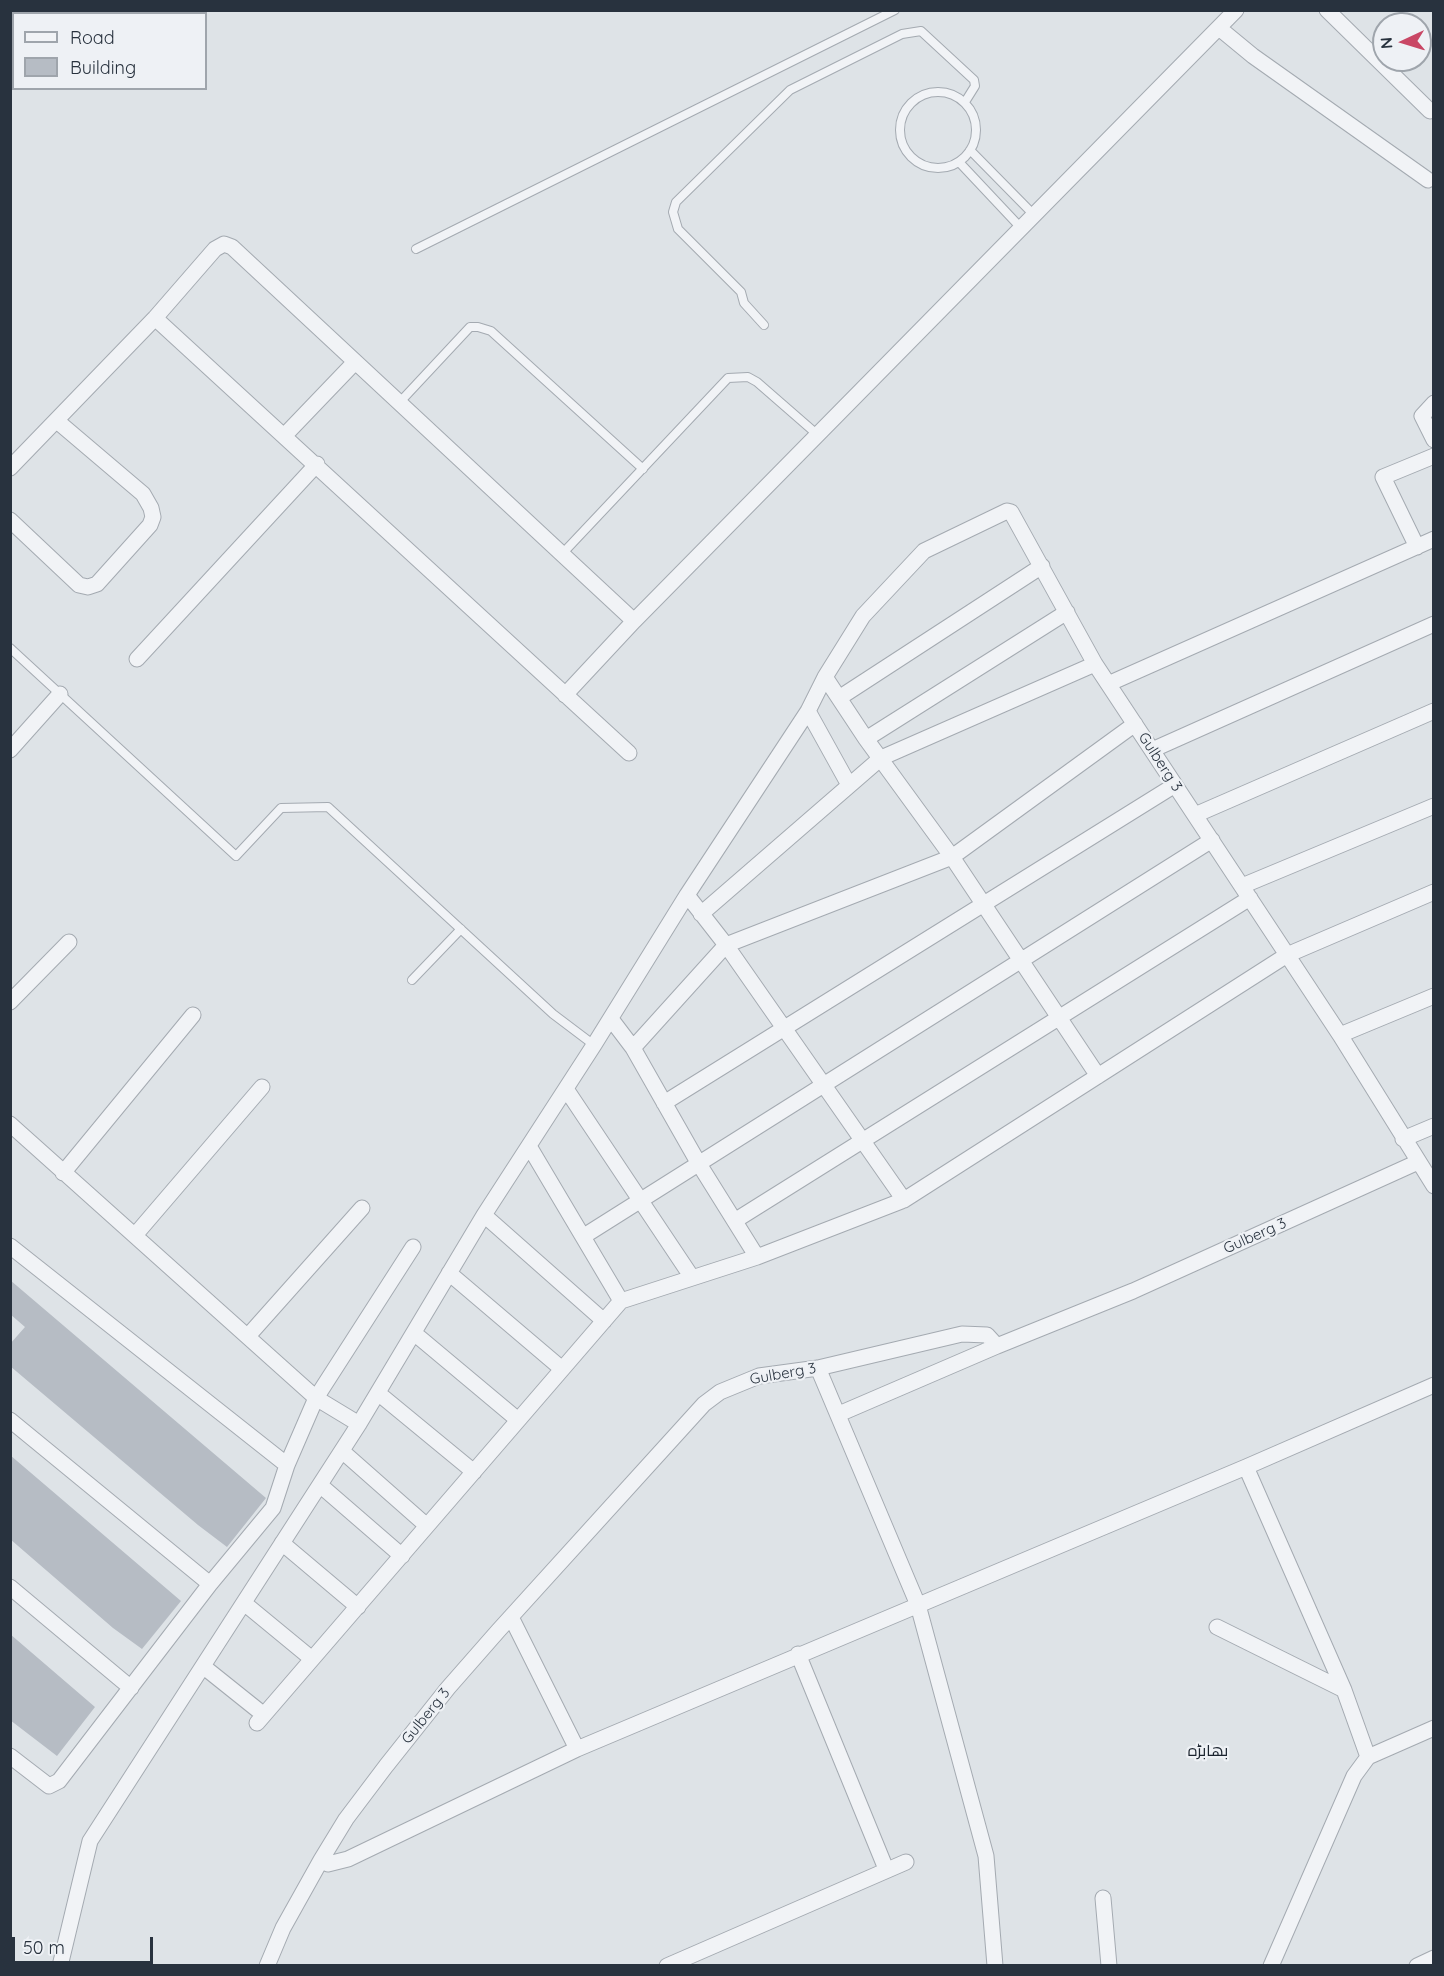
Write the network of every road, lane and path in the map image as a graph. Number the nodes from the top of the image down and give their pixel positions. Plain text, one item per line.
1 (895, 10) edge
2 (1236, 10) edge
3 (1327, 10) edge
4 (1219, 28) junction
5 (964, 102) junction
6 (1430, 111) dead end
7 (970, 150) junction
8 (959, 162) junction
9 (1428, 180) dead end
10 (1035, 216) junction
11 (1022, 229) junction
12 (416, 249) dead end
13 (155, 318) junction
14 (764, 325) dead end
15 (355, 362) junction
16 (399, 403) junction
17 (1434, 403) edge
18 (57, 421) junction
19 (285, 435) junction
20 (819, 436) junction
21 (1434, 440) edge
22 (1434, 456) edge
23 (317, 464) junction
24 (10, 468) edge
25 (643, 469) junction
26 (10, 520) edge
27 (1434, 539) edge
28 (1417, 547) junction
29 (562, 554) junction
30 (1042, 566) junction
31 (1067, 612) junction
32 (634, 621) junction
33 (1434, 624) edge
34 (10, 648) edge
35 (137, 659) dead end
36 (1095, 664) junction
37 (825, 677) junction
38 (1108, 684) junction
39 (60, 694) junction
40 (565, 695) junction
41 (839, 698) junction
42 (808, 711) junction
43 (1434, 711) edge
44 (1135, 724) junction
45 (866, 739) junction
46 (10, 750) edge
47 (1152, 750) junction
48 (629, 753) dead end
49 (881, 758) junction
50 (849, 785) junction
51 (1175, 785) junction
52 (1434, 806) edge
53 (1195, 815) junction
54 (1212, 840) junction
55 (952, 857) junction
56 (1246, 892) junction
57 (1434, 892) edge
58 (687, 895) junction
59 (983, 904) junction
60 (701, 914) junction
61 (461, 929) junction
62 (69, 942) dead end
63 (726, 945) junction
64 (1287, 955) junction
65 (1021, 960) junction
66 (412, 980) dead end
67 (1434, 996) edge
68 (10, 1002) edge
69 (193, 1015) dead end
70 (1059, 1017) junction
71 (611, 1019) junction
72 (784, 1027) junction
73 (1340, 1035) junction
74 (594, 1045) junction
75 (633, 1048) junction
76 (1098, 1076) junction
77 (825, 1084) junction
78 (262, 1087) dead end
79 (566, 1089) junction
80 (664, 1103) junction
81 (10, 1124) edge
82 (1434, 1126) edge
83 (1403, 1139) junction
84 (861, 1141) junction
85 (529, 1146) junction
86 (1418, 1162) junction
87 (699, 1164) junction
88 (63, 1173) junction
89 (1434, 1186) edge
90 (640, 1200) junction
91 (904, 1200) junction
92 (362, 1208) dead end
93 (484, 1215) junction
94 (736, 1220) junction
95 (136, 1234) junction
96 (584, 1236) junction
97 (10, 1246) edge
98 (413, 1247) dead end
99 (757, 1257) junction
100 (449, 1273) junction
101 (691, 1276) junction
102 (621, 1301) junction
103 (604, 1321) junction
104 (414, 1333) junction
105 (248, 1336) junction
106 (997, 1346) junction
107 (818, 1368) junction
108 (562, 1369) junction
109 (1434, 1385) edge
110 (378, 1393) junction
111 (316, 1398) junction
112 (839, 1414) junction
113 (10, 1420) edge
114 (518, 1420) junction
115 (359, 1424) junction
116 (342, 1451) junction
117 (287, 1465) junction
118 (1246, 1467) junction
119 (474, 1472) junction
120 (320, 1485) junction
121 (427, 1526) junction
122 (282, 1543) junction
123 (402, 1556) junction
124 (210, 1584) junction
125 (10, 1587) edge
126 (244, 1603) junction
127 (918, 1605) junction
128 (358, 1607) junction
129 (511, 1617) junction
130 (1217, 1627) dead end
131 (798, 1654) junction
132 (312, 1659) junction
133 (204, 1667) junction
134 (131, 1688) junction
135 (1344, 1689) junction
136 (1434, 1728) edge
137 (577, 1749) junction
138 (10, 1756) edge
139 (1368, 1757) junction
140 (321, 1860) junction
141 (906, 1862) dead end
142 (886, 1869) junction
143 (1103, 1898) dead end
144 (1434, 1958) edge
145 (60, 1965) edge
146 (267, 1965) edge
147 (667, 1965) edge
148 (995, 1965) edge
149 (1109, 1965) edge
150 (1271, 1965) edge
151 (1417, 1965) edge

1 - 12 lane
2 - 4 street
3 - 6 street
4 - 9 street
4 - 10 street
5 - 7 lane
5 - 8 lane
5 - 14 lane
7 - 8 lane
7 - 10 lane
8 - 11 lane
10 - 11 street
11 - 20 street
13 - 15 street
13 - 18 street
13 - 19 street
15 - 16 street
15 - 19 street
16 - 25 lane
16 - 29 street
17 - 21 street
18 - 24 street
18 - 26 street
19 - 23 street
20 - 25 lane
20 - 32 street
22 - 28 street
23 - 35 street
23 - 40 street
25 - 29 lane
27 - 28 street
28 - 38 street
29 - 32 street
30 - 31 street, Gulberg 3
30 - 37 street, Gulberg 3
30 - 41 street
31 - 36 street, Gulberg 3
31 - 45 street
32 - 40 street
33 - 47 street
34 - 39 lane
36 - 38 street, Gulberg 3
36 - 49 street
37 - 41 street
37 - 42 street
38 - 44 street, Gulberg 3
39 - 46 street
39 - 61 lane
40 - 48 street
41 - 45 street
42 - 50 street
42 - 58 street
43 - 53 street
44 - 47 street, Gulberg 3
44 - 55 street
45 - 49 street
47 - 51 street, Gulberg 3
49 - 50 street
49 - 55 street
50 - 60 street
51 - 53 street, Gulberg 3
51 - 59 street
52 - 56 street
53 - 54 street, Gulberg 3
54 - 56 street, Gulberg 3
54 - 65 street
55 - 59 street
55 - 63 street
56 - 64 street, Gulberg 3
56 - 70 street
57 - 64 street
58 - 60 street
58 - 71 street
59 - 65 street
59 - 72 street
60 - 63 street
61 - 66 lane
61 - 74 lane
62 - 68 street
63 - 72 street
63 - 75 street
64 - 73 street, Gulberg 3
64 - 76 street
65 - 70 street
65 - 77 street
67 - 73 street
69 - 88 street
70 - 76 street
70 - 84 street
71 - 74 street
71 - 75 street
72 - 77 street
72 - 80 street
73 - 83 street, Gulberg 3
74 - 79 street
75 - 80 street
76 - 91 street
77 - 84 street
77 - 87 street
78 - 95 street
79 - 85 street
79 - 90 street
80 - 87 street
81 - 88 street
82 - 83 street
83 - 86 street, Gulberg 3
84 - 91 street
84 - 94 street
85 - 93 street
85 - 96 street
86 - 89 street, Gulberg 3
86 - 106 street, Gulberg 3
87 - 90 street
87 - 94 street
88 - 95 street
90 - 96 street
90 - 101 street
91 - 99 street
92 - 105 street
93 - 100 street
93 - 103 street
94 - 99 street
95 - 105 street
96 - 102 street
97 - 117 street
98 - 111 street
99 - 101 street
100 - 104 street
100 - 108 street
101 - 102 street
102 - 103 street
103 - 108 street
104 - 110 street
104 - 114 street
105 - 111 street
106 - 107 street, Gulberg 3
106 - 112 street
107 - 112 street
107 - 129 street, Gulberg 3
108 - 114 street
109 - 118 street
110 - 115 street
110 - 119 street
111 - 115 street
111 - 117 street
112 - 127 street
113 - 124 street
114 - 119 street
115 - 116 street
116 - 120 street
116 - 121 street
117 - 124 street
118 - 127 street
118 - 135 street
119 - 121 street
120 - 122 street
120 - 123 street
121 - 123 street
122 - 126 street
122 - 128 street
123 - 128 street
124 - 134 street
125 - 134 street
126 - 132 street
126 - 133 street
127 - 131 street
127 - 148 street
128 - 132 street
129 - 137 street
129 - 140 street, Gulberg 3
130 - 135 street
131 - 137 street
131 - 142 street
132 - 133 street
133 - 145 street
134 - 138 street
135 - 139 street
136 - 139 street
137 - 140 street
139 - 150 street
140 - 146 street, Gulberg 3
141 - 142 street
142 - 147 street
143 - 149 street
144 - 151 street

